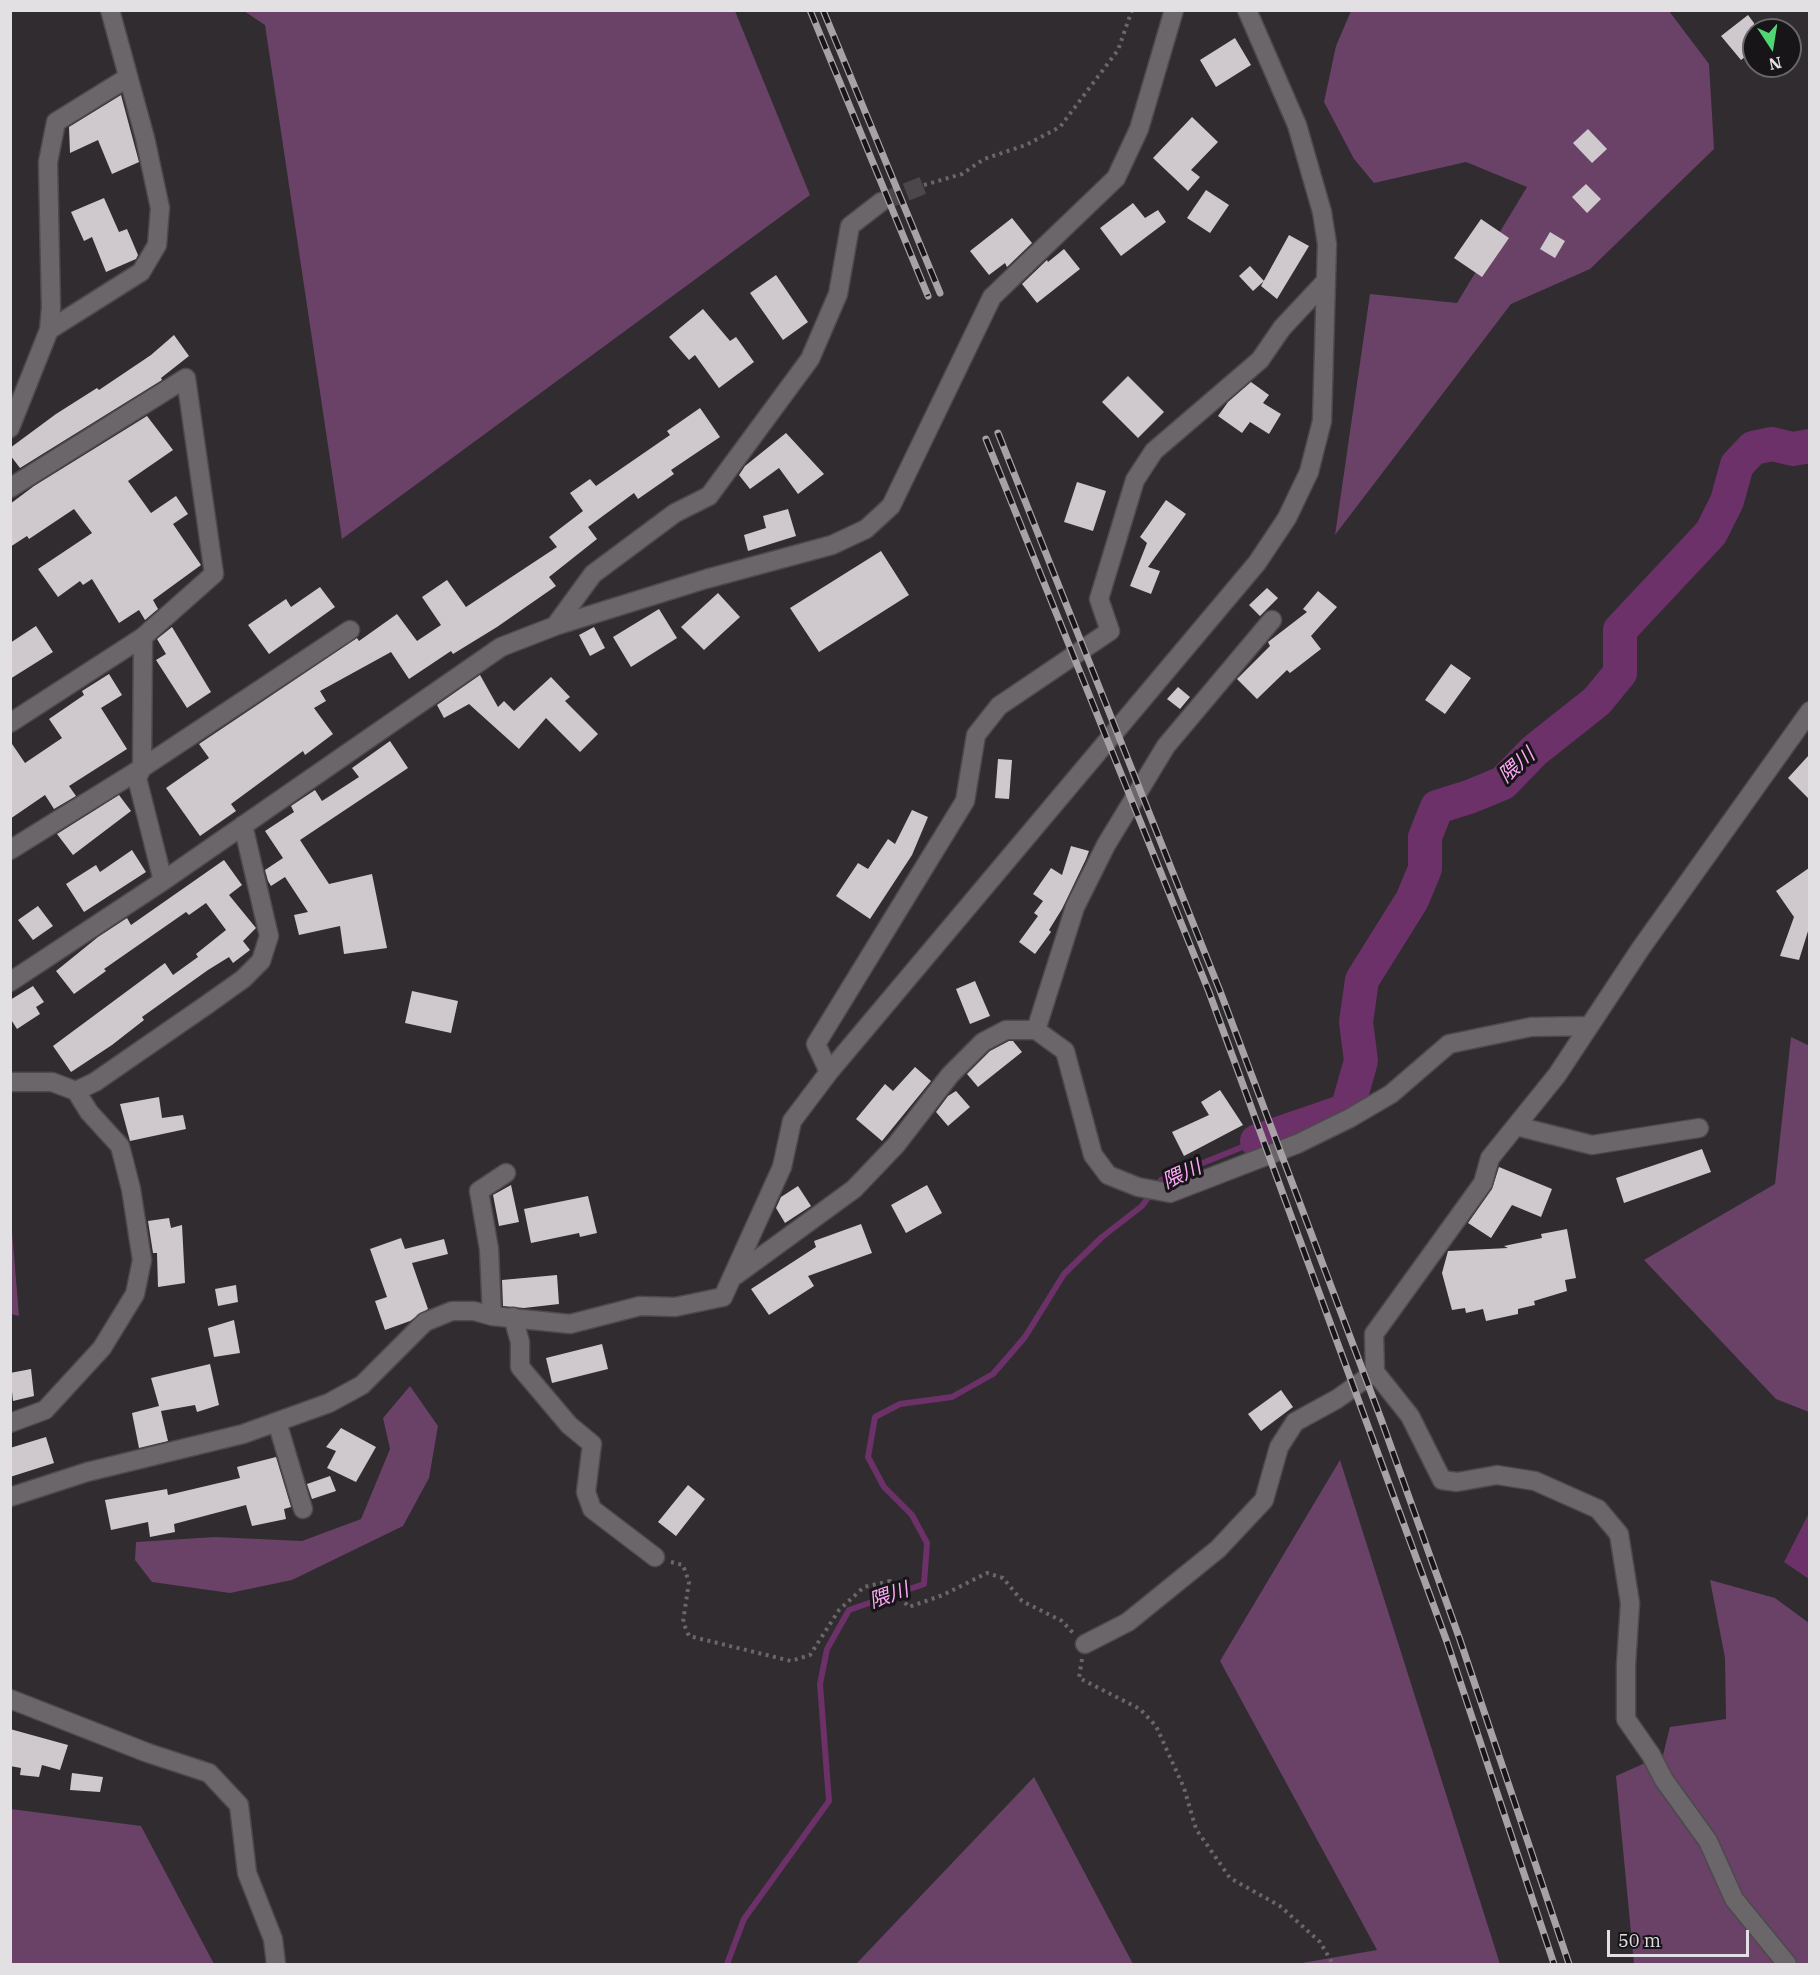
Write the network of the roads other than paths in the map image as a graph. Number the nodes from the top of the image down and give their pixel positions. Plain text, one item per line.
1 (110, 10) edge
2 (1174, 10) edge
3 (1247, 10) edge
4 (127, 78) junction
5 (881, 202) tunnel mouth
6 (1326, 281) junction
7 (49, 330) junction
8 (10, 428) edge
9 (10, 488) edge
10 (1272, 620) dead end
11 (555, 626) junction
12 (350, 630) dead end
13 (143, 637) junction
14 (1809, 711) edge
15 (10, 723) edge
16 (142, 768) junction
17 (243, 825) junction
18 (10, 850) edge
19 (163, 881) junction
20 (10, 982) edge
21 (1589, 1026) junction
22 (1036, 1030) junction
23 (829, 1072) junction
24 (10, 1082) edge
25 (76, 1091) junction
26 (1516, 1126) junction
27 (1699, 1128) dead end
28 (506, 1173) dead end
29 (733, 1276) junction
30 (492, 1316) junction
31 (513, 1317) junction
32 (1375, 1372) junction
33 (277, 1422) junction
34 (10, 1423) edge
35 (10, 1497) edge
36 (303, 1509) dead end
37 (655, 1557) road end
38 (1085, 1644) road end
39 (10, 1699) edge
40 (276, 1965) edge
41 (1787, 1965) edge

1 - 4 street
2 - 11 street
3 - 6 street
4 - 7 street
4 - 7 street
5 - 11 street
6 - 23 street
6 - 23 street
7 - 8 street
9 - 13 street
10 - 22 street
11 - 17 street
12 - 16 street
13 - 15 street
13 - 16 street
14 - 21 street
16 - 18 street
16 - 19 street
17 - 19 street
17 - 25 street
19 - 20 street
21 - 22 street
21 - 26 street
22 - 29 street
23 - 29 street
24 - 25 street
25 - 34 street
26 - 27 street
26 - 32 street
28 - 30 street
29 - 31 street
30 - 31 street
30 - 33 street
31 - 37 street
32 - 38 street
32 - 41 street
33 - 35 street
33 - 36 street
39 - 40 street

